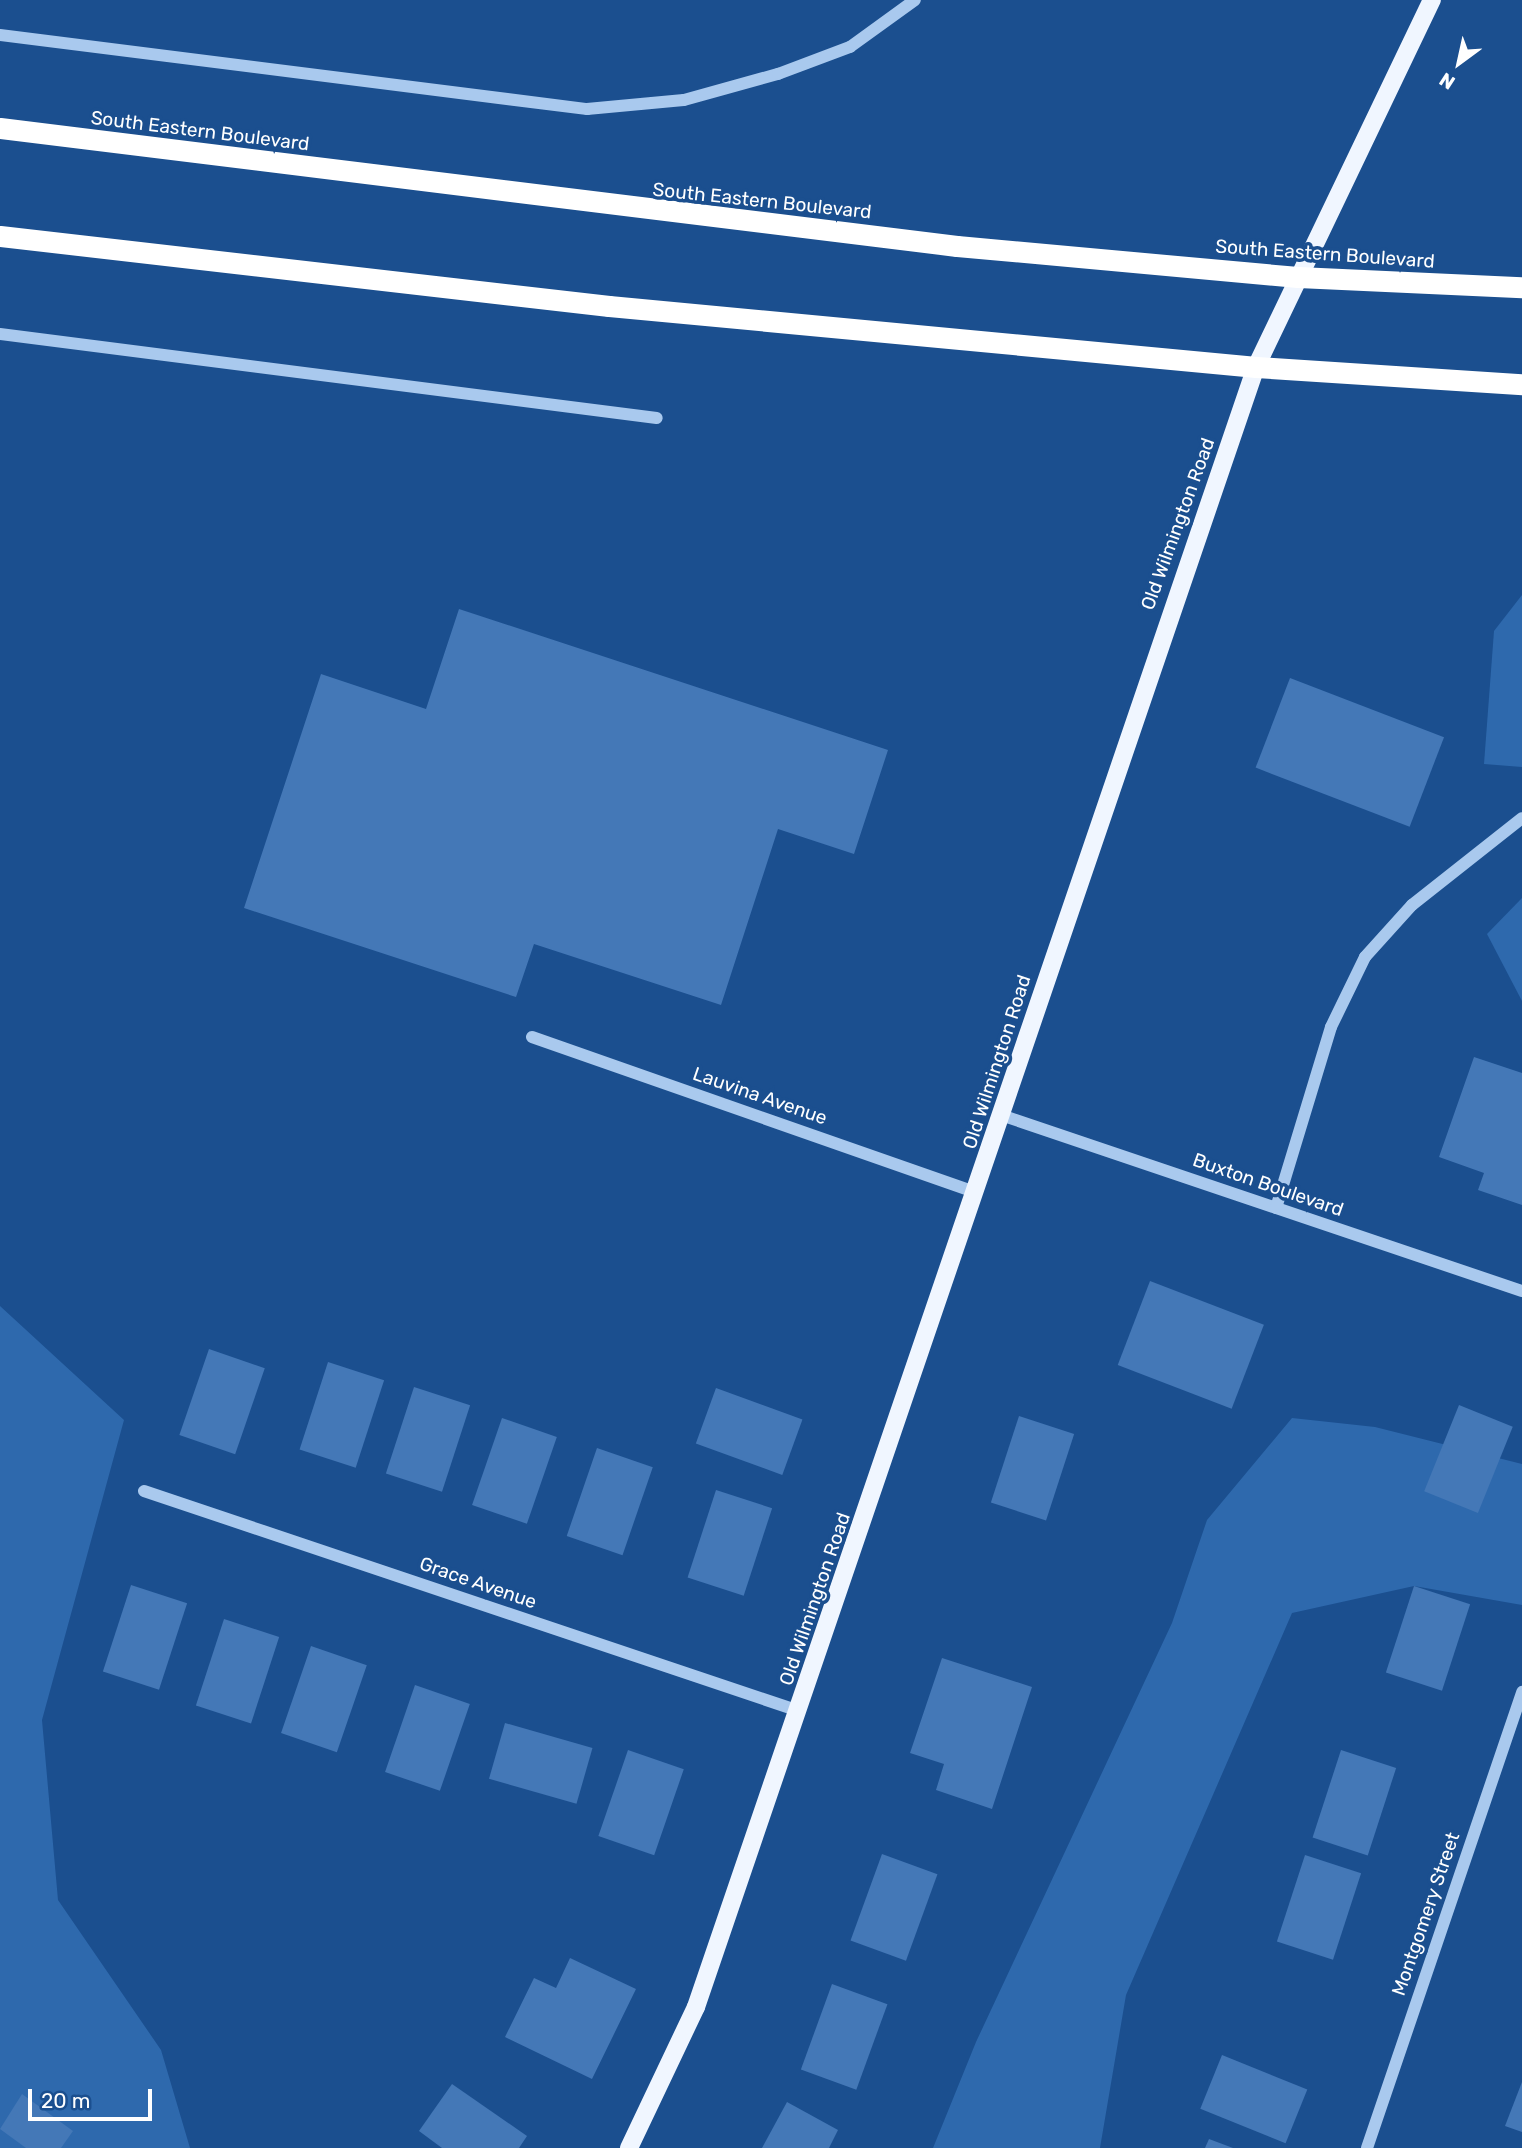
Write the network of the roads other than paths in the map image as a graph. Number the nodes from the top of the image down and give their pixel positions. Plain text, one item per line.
1 (915, 0) edge
2 (1432, 0) edge
3 (0, 35) edge
4 (0, 128) edge
5 (0, 236) edge
6 (1298, 277) junction
7 (1522, 287) edge
8 (0, 334) edge
9 (1256, 368) junction
10 (1522, 384) edge
11 (657, 418) dead end
12 (1522, 818) edge
13 (532, 1037) dead end
14 (1001, 1115) junction
15 (975, 1192) junction
16 (1276, 1208) junction
17 (1522, 1291) edge
18 (144, 1491) dead end
19 (1522, 1692) edge
20 (799, 1711) junction
21 (629, 2148) edge
22 (1367, 2148) edge

1 - 3 street
2 - 6 main road, Old Wilmington Road
4 - 6 highway, South Eastern Boulevard
5 - 9 highway
6 - 7 highway, South Eastern Boulevard
6 - 9 main road, Old Wilmington Road
8 - 11 street
9 - 10 highway
9 - 14 main road, Old Wilmington Road
12 - 16 street
13 - 15 street, Lauvina Avenue
14 - 15 main road, Old Wilmington Road
14 - 16 street, Buxton Boulevard
15 - 20 main road, Old Wilmington Road
16 - 17 street, Buxton Boulevard
18 - 20 street, Grace Avenue
19 - 22 street, Montgomery Street
20 - 21 main road, Old Wilmington Road

